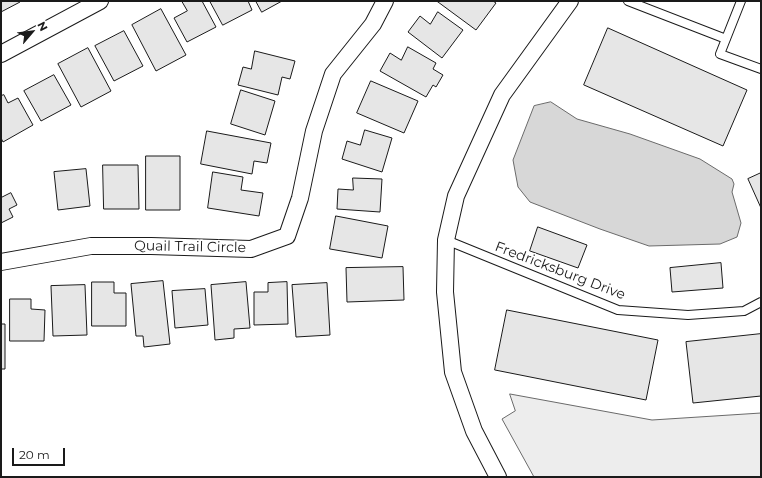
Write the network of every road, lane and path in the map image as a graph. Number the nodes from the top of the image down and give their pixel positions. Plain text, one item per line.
1 (100, 1) edge
2 (385, 1) edge
3 (570, 1) edge
4 (628, 1) edge
5 (741, 1) edge
6 (726, 39) junction
7 (1, 54) edge
8 (761, 69) edge
9 (446, 240) junction
10 (1, 262) edge
11 (761, 302) edge
12 (498, 477) edge

1 - 7 street
2 - 10 street, Quail Trail Circle
3 - 9 street
4 - 6 lane
5 - 6 lane
6 - 8 lane
9 - 11 lane, Fredricksburg Drive
9 - 12 street

